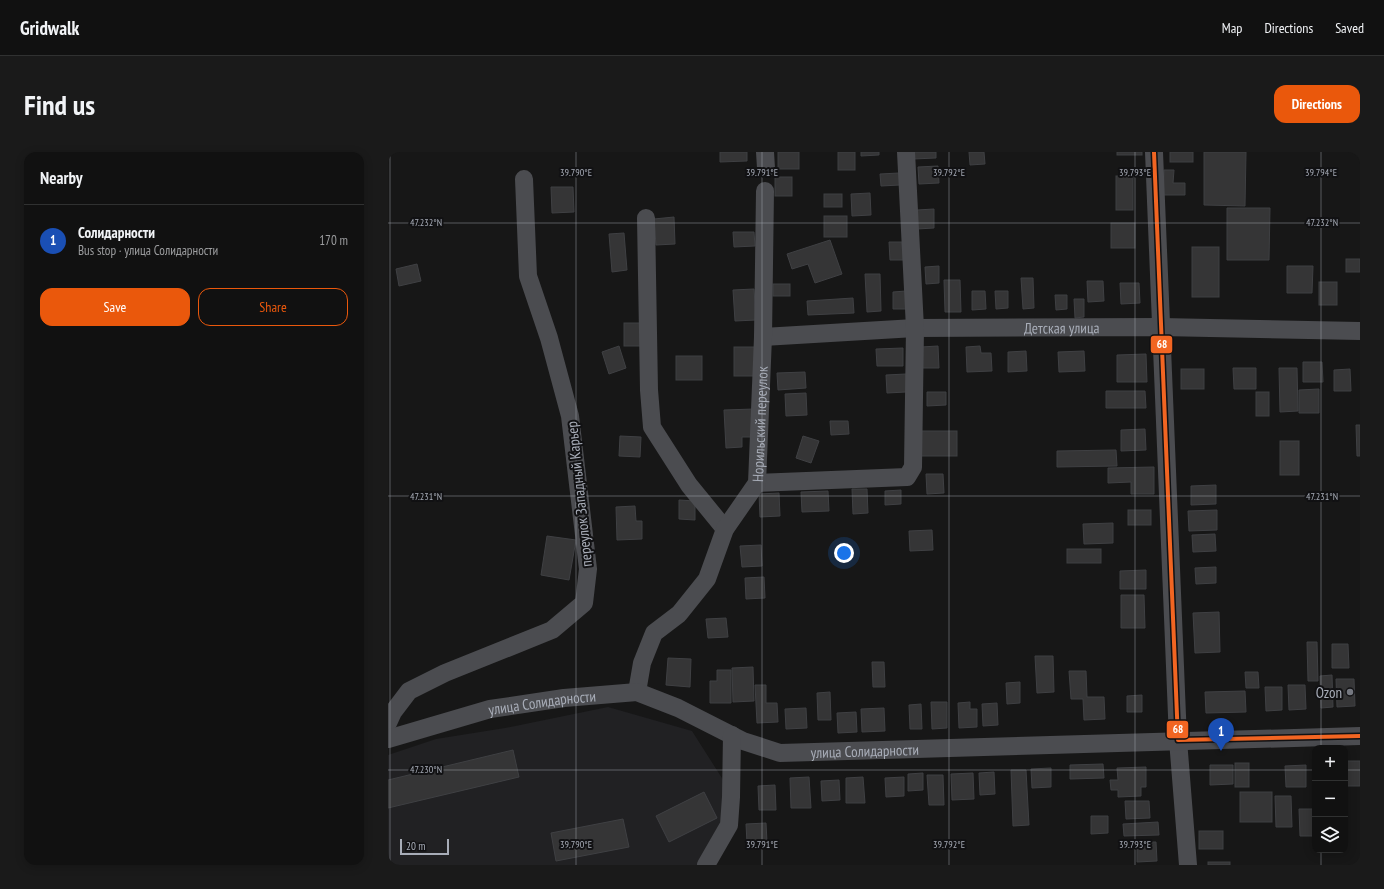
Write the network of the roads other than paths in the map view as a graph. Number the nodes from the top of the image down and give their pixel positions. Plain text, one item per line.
1 (906, 152) edge
2 (1154, 152) edge
3 (524, 179) dead end
4 (764, 191) dead end
5 (646, 218) dead end
6 (1161, 327) junction
7 (915, 328) junction
8 (1360, 331) edge
9 (763, 337) junction
10 (757, 483) junction
11 (725, 529) junction
12 (637, 692) junction
13 (388, 723) edge
14 (732, 735) junction
15 (1360, 736) edge
16 (388, 740) edge
17 (1178, 740) junction
18 (706, 865) edge
19 (1188, 865) edge

1 - 7 street
2 - 6 street
3 - 13 street, переулок Западный Карьер
4 - 9 street, Норильский переулок
5 - 11 street
6 - 7 street, Детская улица
6 - 8 street, Детская улица
6 - 17 street
7 - 9 street, Детская улица
7 - 10 street
9 - 10 street, Норильский переулок
10 - 11 street, Норильский переулок
11 - 12 street, Норильский переулок
12 - 14 street, улица Солидарности
12 - 16 street, улица Солидарности
14 - 17 street, улица Солидарности
14 - 18 street
15 - 17 street, улица Солидарности
17 - 19 street

